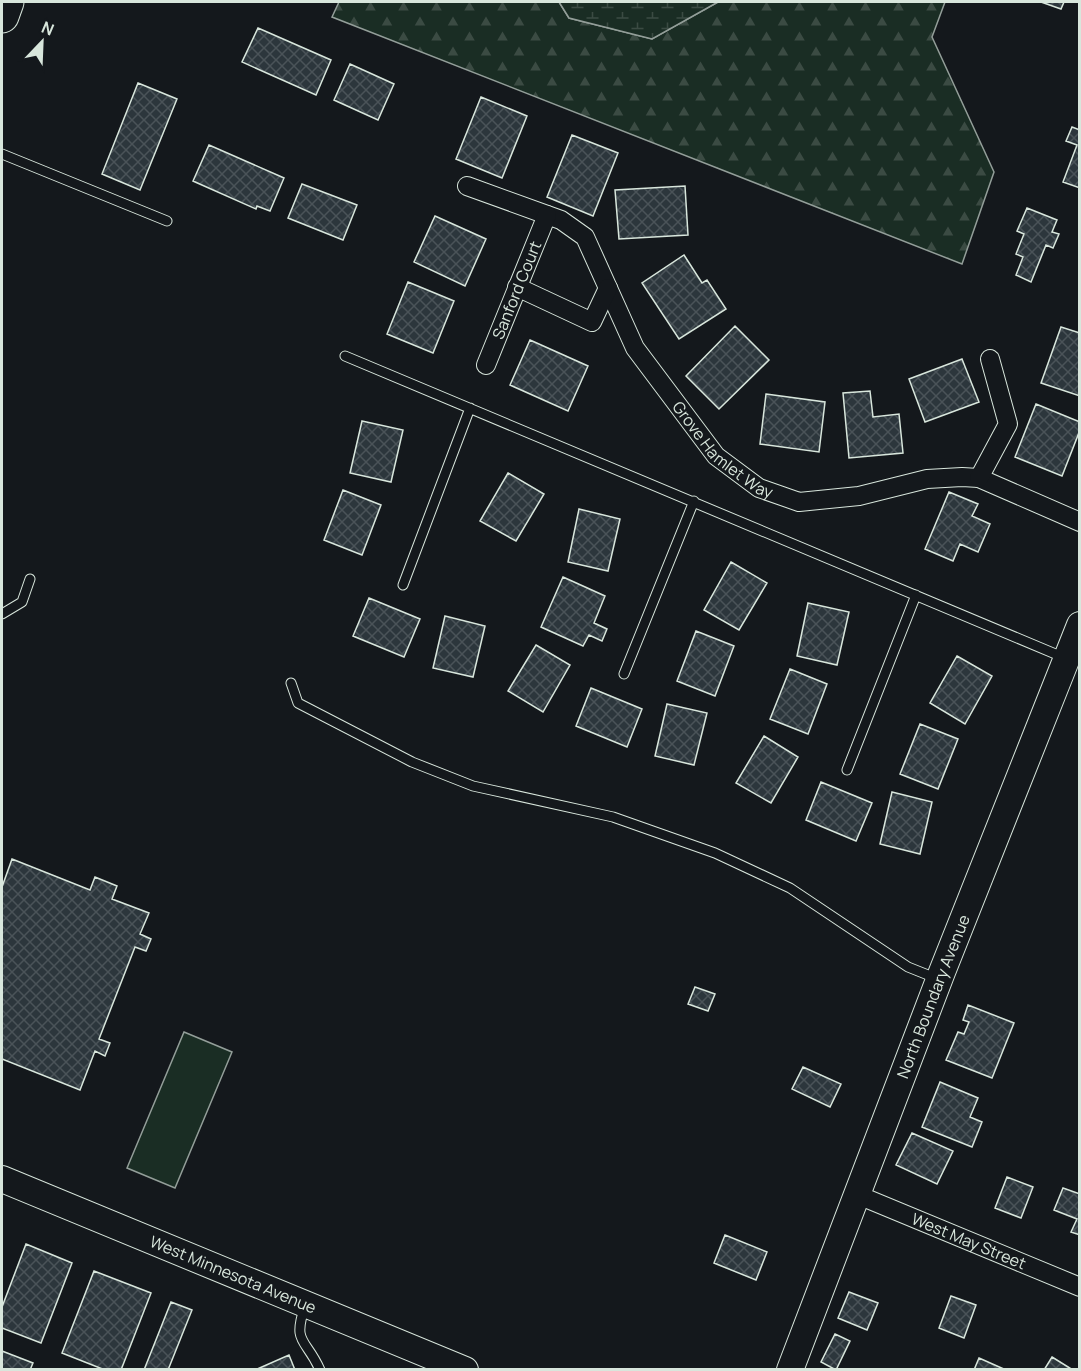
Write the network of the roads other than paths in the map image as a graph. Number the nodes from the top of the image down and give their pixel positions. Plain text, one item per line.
1 (7, 2) edge
2 (2, 16) edge
3 (2, 154) edge
4 (467, 186) dead end
5 (548, 215) junction
6 (168, 221) dead end
7 (518, 287) junction
8 (608, 288) junction
9 (345, 356) dead end
10 (990, 359) dead end
11 (486, 365) dead end
12 (470, 408) junction
13 (979, 478) junction
14 (694, 501) junction
15 (1080, 522) edge
16 (30, 579) dead end
17 (403, 585) dead end
18 (916, 595) junction
19 (2, 614) edge
20 (1080, 625) edge
21 (1066, 658) junction
22 (624, 674) dead end
23 (291, 683) dead end
24 (847, 770) dead end
25 (939, 979) junction
26 (2, 1179) edge
27 (858, 1195) junction
28 (1080, 1287) edge
29 (305, 1304) junction
30 (462, 1369) edge
31 (320, 1370) edge
32 (790, 1370) edge

1 - 2 highway
3 - 6 lane
4 - 5 street, Grove Hamlet Way
5 - 7 street, Sanford Court
5 - 8 street, Grove Hamlet Way
7 - 8 street
7 - 11 street, Sanford Court
8 - 13 street, Grove Hamlet Way
9 - 12 lane
10 - 13 street
12 - 14 lane
12 - 17 lane
13 - 15 street, Grove Hamlet Way
14 - 18 lane
14 - 22 lane
16 - 19 lane
18 - 21 lane
18 - 24 lane
20 - 21 street, North Boundary Avenue
21 - 25 street, North Boundary Avenue
23 - 25 lane
25 - 27 street, North Boundary Avenue
26 - 29 street, West Minnesota Avenue
27 - 28 street, West May Street
27 - 32 street, North Boundary Avenue
29 - 30 street, West Minnesota Avenue
29 - 31 lane

